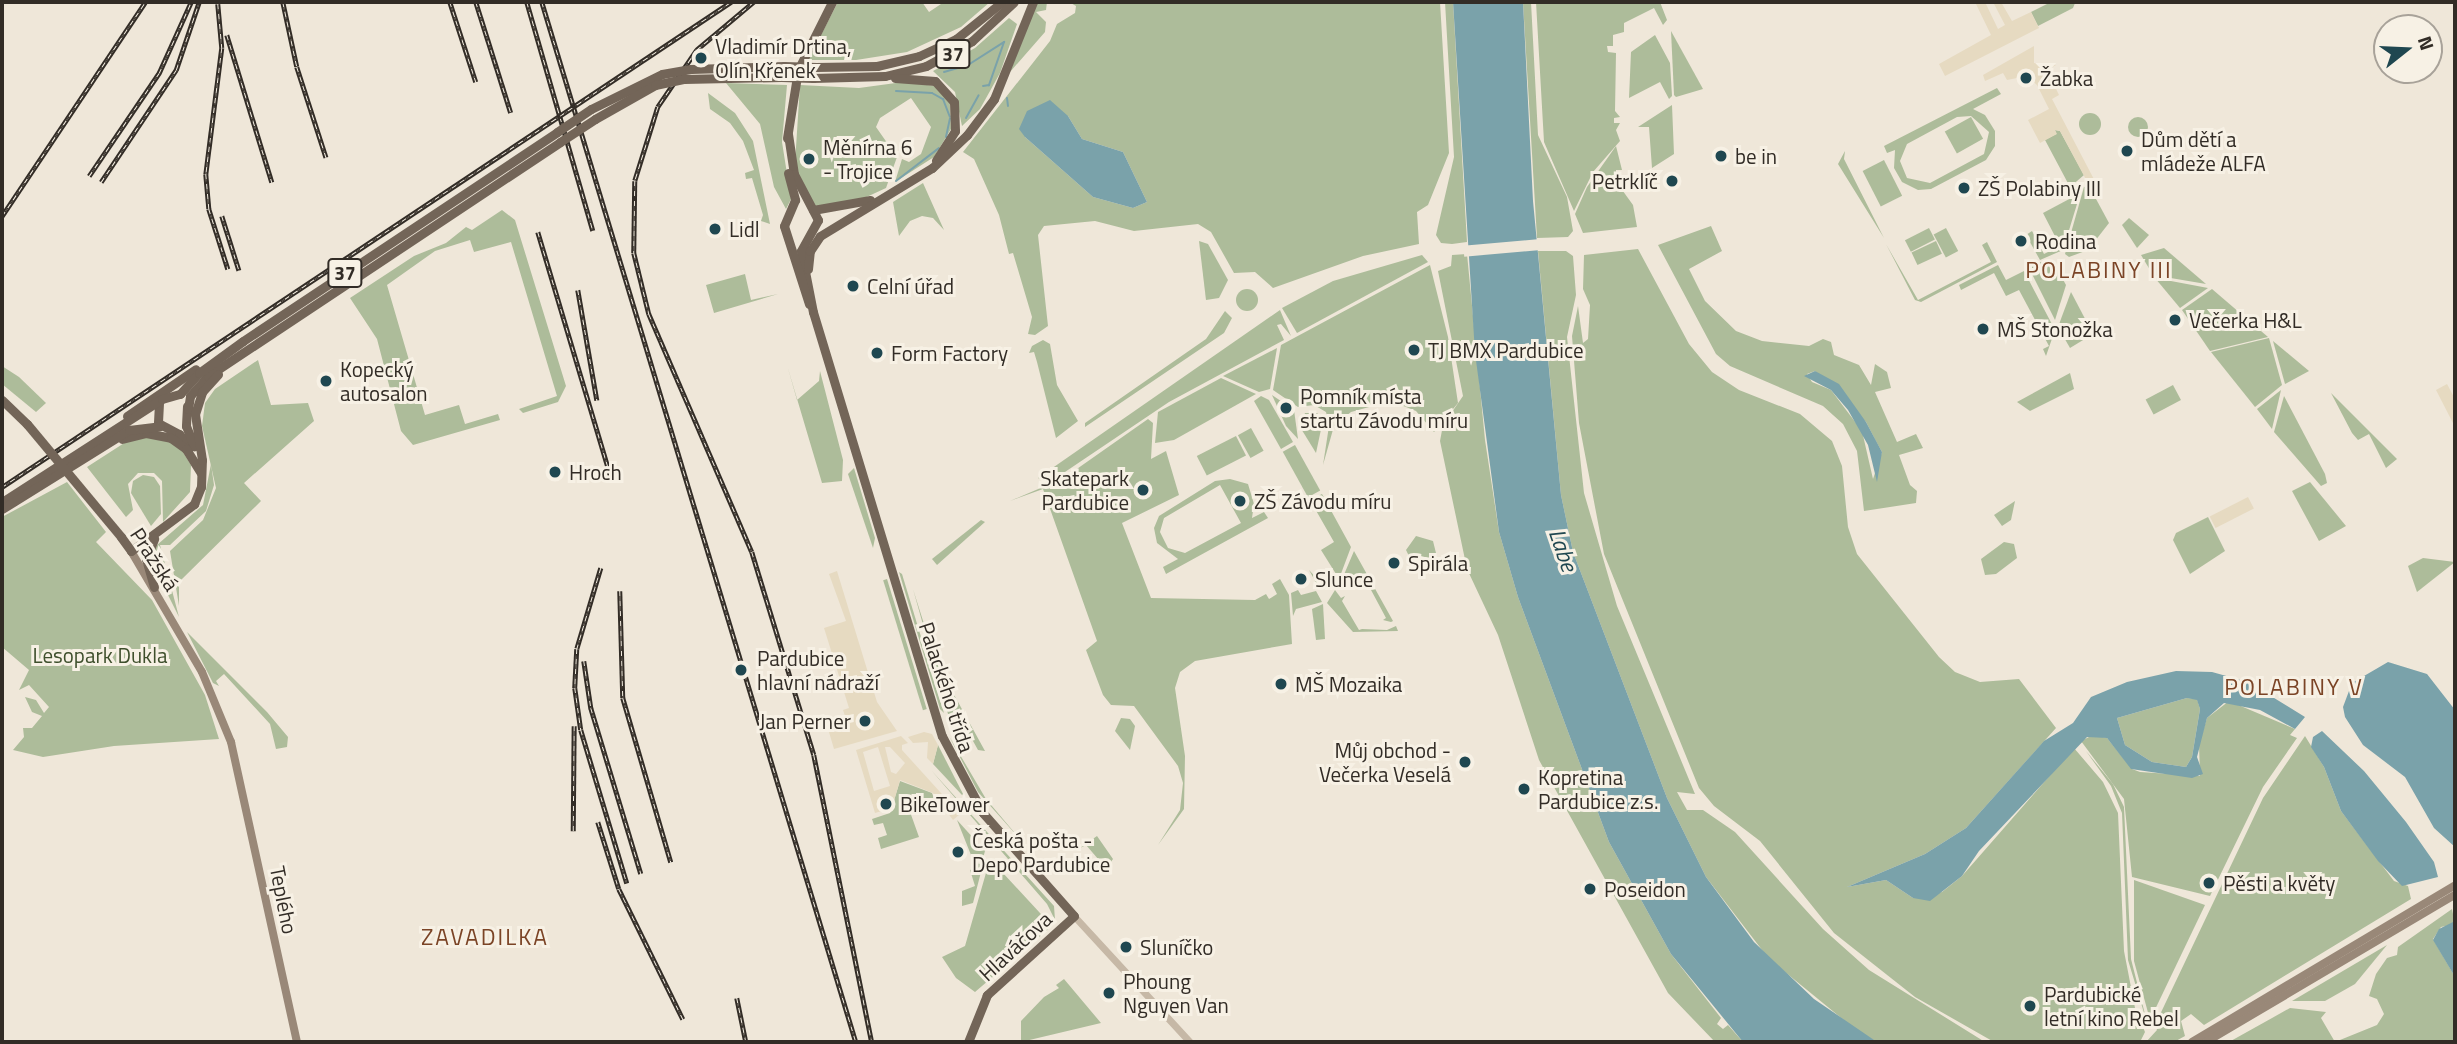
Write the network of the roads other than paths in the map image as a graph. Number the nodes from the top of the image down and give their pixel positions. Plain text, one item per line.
1 (832, 2) edge
2 (999, 2) edge
3 (1014, 2) edge
4 (1033, 2) edge
5 (876, 77) junction
6 (977, 124) junction
7 (955, 131) junction
8 (788, 134) junction
9 (906, 184) junction
10 (882, 197) junction
11 (791, 207) junction
12 (860, 208) junction
13 (813, 210) junction
14 (785, 229) junction
15 (809, 237) junction
16 (811, 295) junction
17 (813, 312) junction
18 (243, 341) junction
19 (237, 359) junction
20 (175, 397) junction
21 (2, 400) edge
22 (160, 401) junction
23 (188, 409) junction
24 (185, 422) junction
25 (160, 426) junction
26 (172, 430) junction
27 (101, 449) junction
28 (81, 452) junction
29 (202, 474) junction
30 (2, 502) edge
31 (2, 509) edge
32 (160, 533) junction
33 (131, 551) junction
34 (153, 587) junction
35 (238, 764) joint
36 (2455, 885) edge
37 (2455, 895) edge
38 (1074, 916) junction
39 (297, 1042) edge
40 (968, 1042) edge
41 (1190, 1042) edge
42 (2192, 1042) edge
43 (2206, 1042) edge

1 - 8 main road
2 - 18 main road, 37, bridge
3 - 5 main road, 37
4 - 6 main road
5 - 7 main road
5 - 19 main road, 37, bridge
6 - 7 main road
6 - 9 main road
7 - 9 main road
8 - 11 main road
8 - 13 main road
9 - 10 main road
10 - 12 main road
10 - 13 main road
11 - 13 main road
11 - 14 main road
12 - 15 main road
12 - 16 main road
13 - 15 main road
14 - 15 main road
14 - 17 main road, Palackého třída
15 - 16 main road, Palackého třída
16 - 17 main road, Palackého třída
17 - 38 main road, Palackého třída
18 - 20 main road, 37
18 - 28 main road, 37
19 - 23 main road, 37
19 - 29 main road
20 - 22 main road, 37
20 - 23 main road
21 - 33 main road, Pražská, bridge
22 - 25 main road
22 - 28 main road, 37
23 - 24 main road, 37
24 - 26 main road
24 - 29 main road
25 - 26 main road
25 - 27 main road
26 - 29 main road
27 - 29 main road
27 - 31 main road
28 - 30 main road, 37
29 - 32 main road
32 - 33 main road
32 - 34 main road
33 - 34 main road, Pražská
34 - 35 main road, Pražská
35 - 39 main road, Teplého
36 - 42 main road
37 - 43 main road
38 - 40 main road, Hlaváčova
38 - 41 street, Palackého třída

